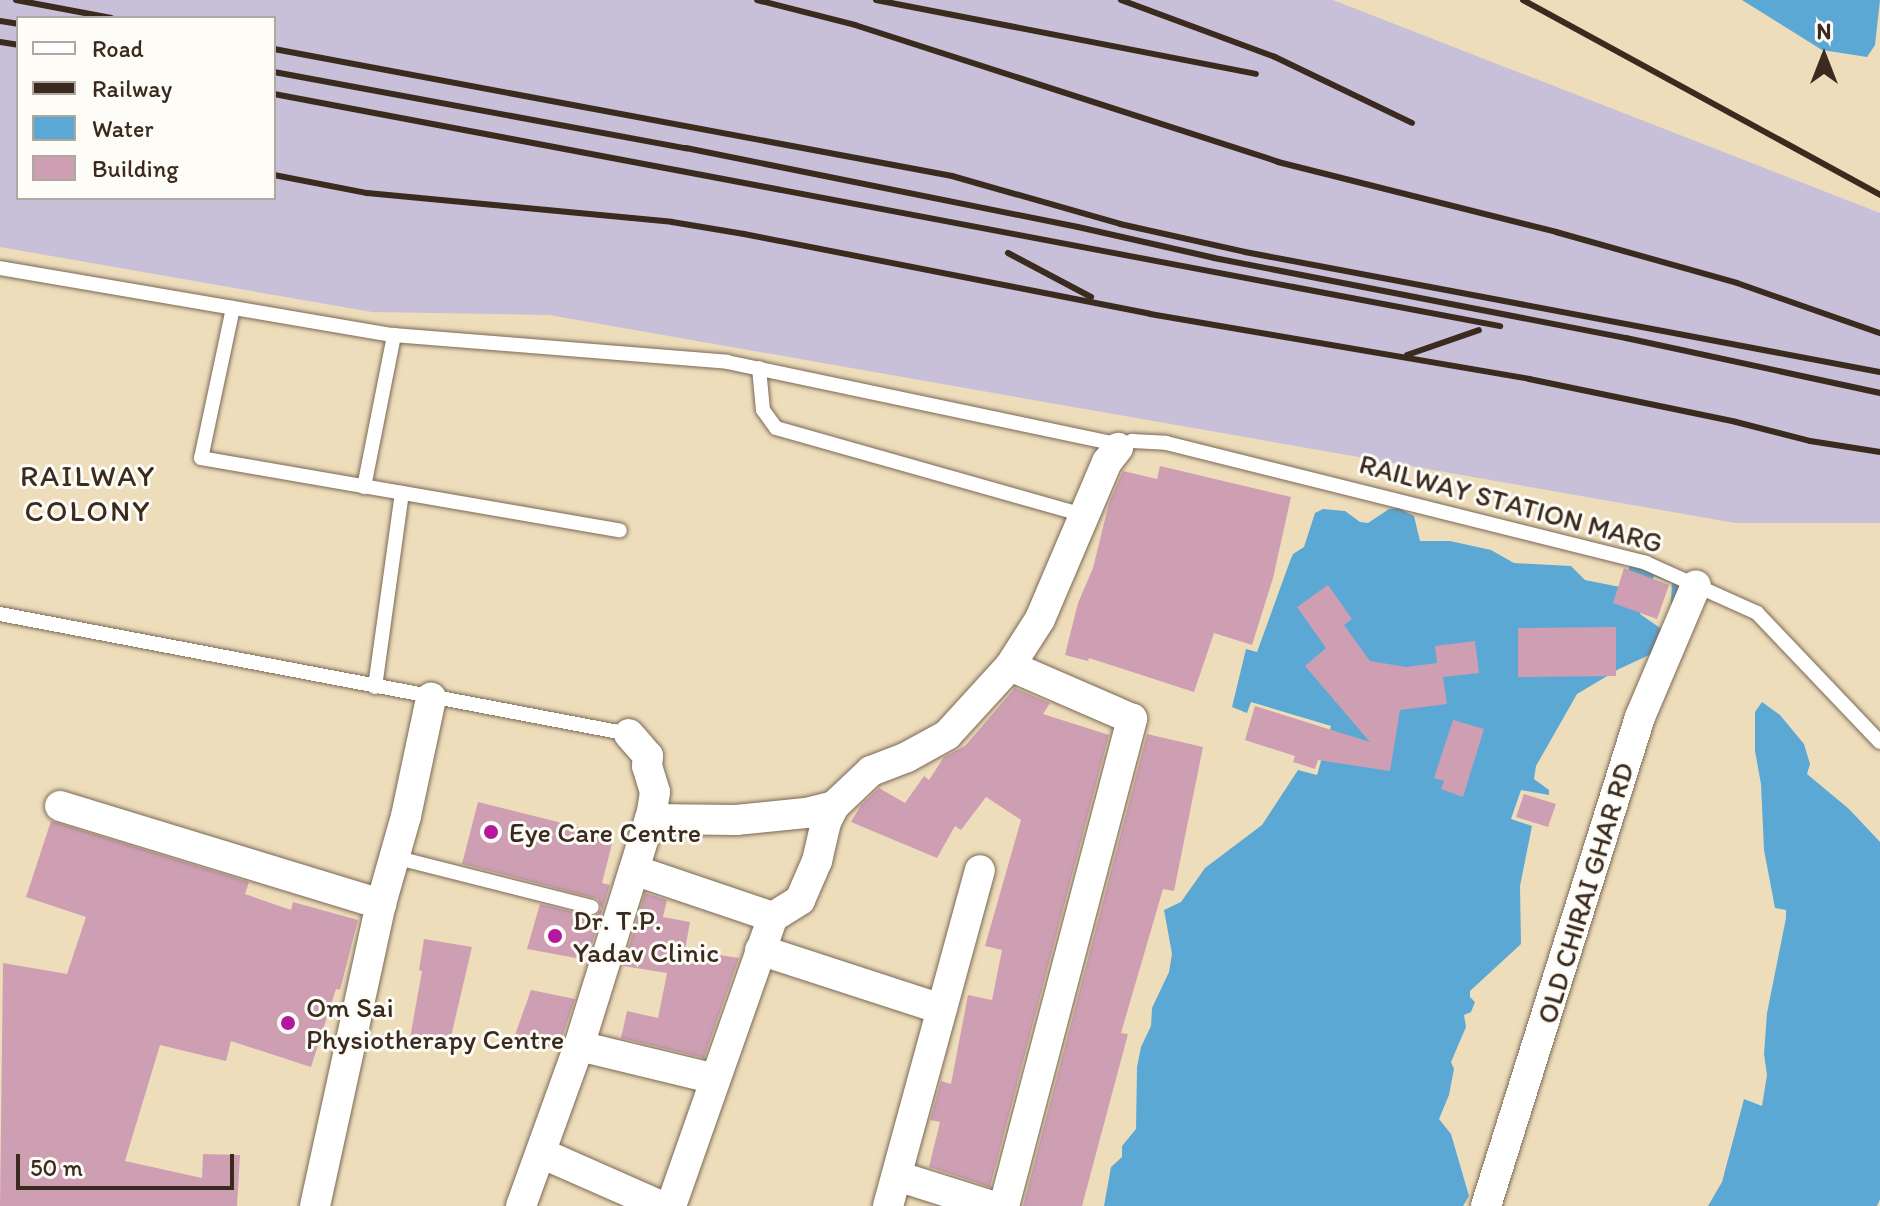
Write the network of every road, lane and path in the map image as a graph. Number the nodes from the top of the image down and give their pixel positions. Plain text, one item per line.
1 (0, 268) edge
2 (233, 308) junction
3 (394, 335) junction
4 (759, 368) junction
5 (1120, 446) junction
6 (364, 487) junction
7 (402, 493) junction
8 (1084, 515) junction
9 (620, 530) dead end
10 (1696, 585) junction
11 (0, 614) edge
12 (1010, 666) junction
13 (375, 687) junction
14 (431, 698) junction
15 (629, 734) joint
16 (1880, 742) edge
17 (60, 806) dead end
18 (834, 806) junction
19 (650, 819) junction
20 (394, 857) junction
21 (634, 870) junction
22 (980, 870) dead end
23 (381, 904) junction
24 (592, 907) dead end
25 (773, 917) junction
26 (760, 950) junction
27 (942, 1009) junction
28 (579, 1046) junction
29 (715, 1079) junction
30 (541, 1153) junction
31 (897, 1176) junction
32 (315, 1206) edge
33 (521, 1206) edge
34 (661, 1206) edge
35 (671, 1206) edge
36 (888, 1206) edge
37 (992, 1206) edge
38 (1004, 1206) edge
39 (1486, 1206) edge

1 - 2 lane, RAILWAY STATION MARG
2 - 3 lane, RAILWAY STATION MARG
2 - 6 lane
3 - 4 lane, RAILWAY STATION MARG
3 - 6 lane
4 - 5 lane, RAILWAY STATION MARG
4 - 8 lane
5 - 8 street
5 - 10 lane, RAILWAY STATION MARG
6 - 7 lane
7 - 9 lane
7 - 13 lane
8 - 12 street
10 - 16 lane, RAILWAY STATION MARG
10 - 39 street, OLD CHIRAI GHAR RD
11 - 13 lane
12 - 18 street
12 - 38 street
13 - 14 lane
14 - 15 lane
14 - 20 street
15 - 19 street
17 - 23 street
18 - 19 street
18 - 25 street
19 - 21 street
20 - 23 street
20 - 24 lane
21 - 25 street
21 - 28 street
22 - 27 street
23 - 32 street
25 - 26 street
26 - 27 street
26 - 29 street
27 - 31 street
28 - 29 street
28 - 30 street
29 - 35 street
30 - 33 street
30 - 34 street
31 - 36 street
31 - 37 street

